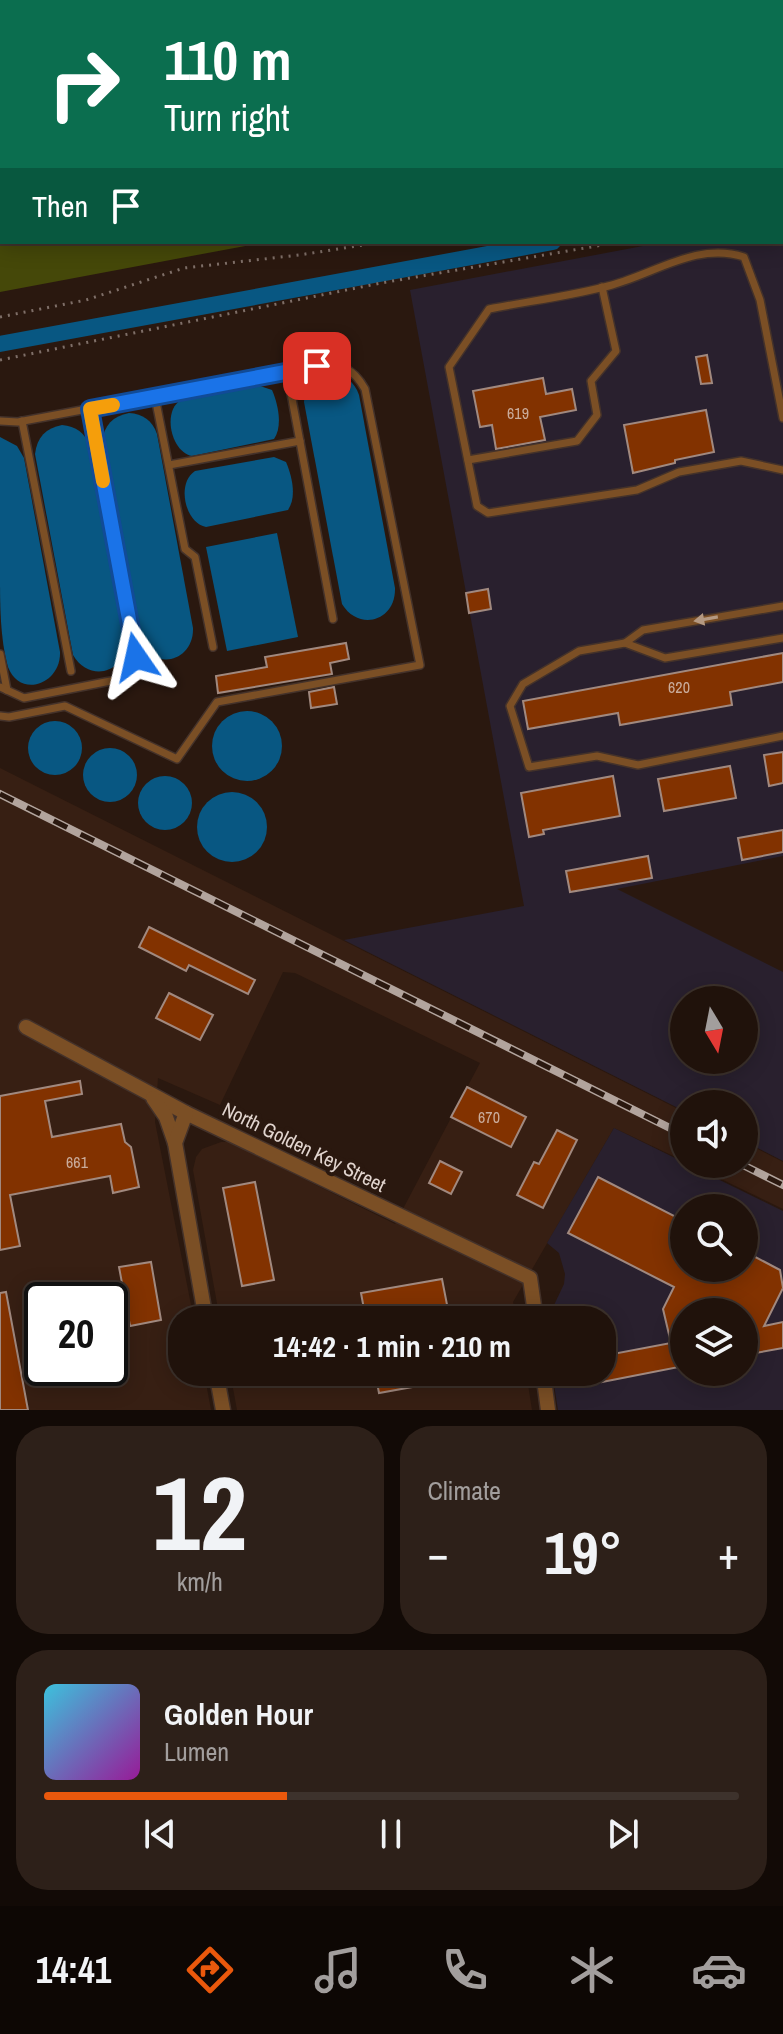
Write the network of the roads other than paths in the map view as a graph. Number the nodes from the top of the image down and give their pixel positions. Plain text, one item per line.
1 (602, 287) junction
2 (287, 372) junction
3 (155, 397) junction
4 (90, 409) junction
5 (783, 418) edge
6 (0, 421) edge
7 (20, 422) junction
8 (0, 428) edge
9 (300, 441) junction
10 (468, 460) junction
11 (169, 465) junction
12 (783, 470) edge
13 (783, 606) edge
14 (333, 619) dead end
15 (783, 638) edge
16 (625, 643) junction
17 (213, 647) dead end
18 (0, 654) edge
19 (136, 657) dead end
20 (71, 671) dead end
21 (136, 676) dead end
22 (4, 688) edge
23 (0, 716) edge
24 (783, 736) edge
25 (26, 1027) dead end
26 (147, 1092) junction
27 (186, 1113) junction
28 (175, 1143) junction
29 (204, 1306) edge
30 (534, 1306) edge
31 (219, 1386) edge
32 (545, 1386) edge
33 (223, 1410) edge
34 (548, 1410) edge

1 - 5 lane
1 - 10 lane
1 - 10 lane
2 - 3 lane
2 - 9 lane
2 - 23 lane
3 - 4 lane
3 - 11 lane
4 - 7 lane
4 - 19 lane
6 - 7 lane
7 - 8 lane
7 - 20 lane
9 - 11 lane
9 - 14 lane
10 - 12 lane
11 - 17 lane
13 -> 16 lane
15 - 16 lane
16 - 24 lane
18 - 22 lane
21 - 22 lane
25 - 26 street, North Golden Key Street
26 - 27 street, North Golden Key Street
26 - 28 street
27 - 28 street
27 - 30 street, North Golden Key Street
28 - 29 street
31 - 33 street
32 - 34 street

